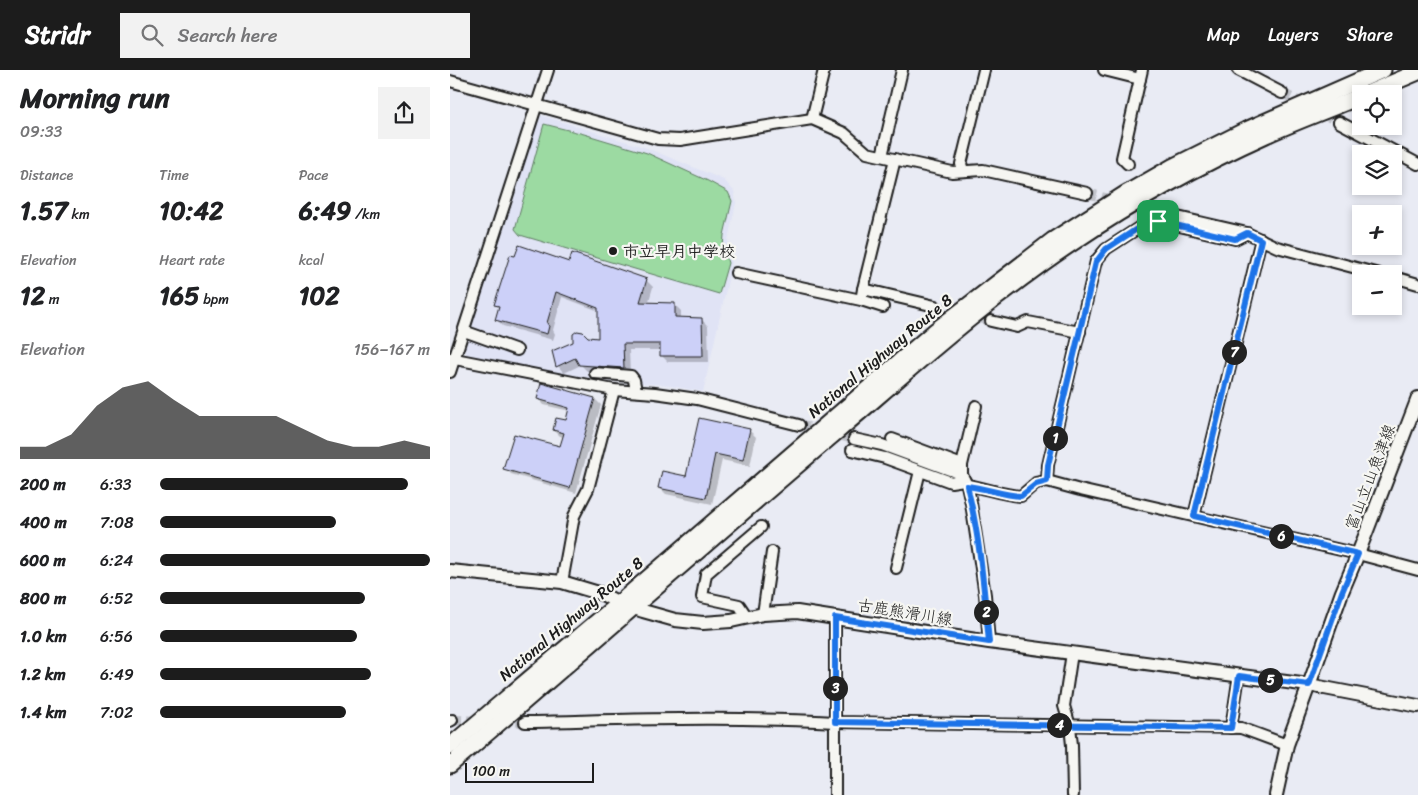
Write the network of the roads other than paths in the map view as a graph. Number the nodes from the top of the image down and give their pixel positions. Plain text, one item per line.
1 (548, 70) edge
2 (824, 70) edge
3 (902, 70) edge
4 (984, 70) edge
5 (1104, 70) edge
6 (1238, 70) edge
7 (1383, 70) edge
8 (1418, 72) edge
9 (1141, 74) edge
10 (450, 81) edge
11 (1387, 85) edge
12 (1282, 93) tunnel mouth
13 (1352, 100) edge
14 (537, 106) junction
15 (812, 119) junction
16 (1338, 122) tunnel mouth
17 (882, 156) junction
18 (894, 159) junction
19 (1128, 164) dead end
20 (1418, 164) edge
21 (964, 170) junction
22 (1087, 194) tunnel mouth
23 (1156, 212) tunnel mouth
24 (1247, 233) junction
25 (1261, 240) junction
26 (1352, 267) edge
27 (736, 273) dead end
28 (1402, 279) edge
29 (1418, 284) edge
30 (863, 289) junction
31 (861, 300) junction
32 (935, 306) tunnel mouth
33 (883, 307) dead end
34 (991, 321) tunnel mouth
35 (464, 331) junction
36 (1080, 332) junction
37 (517, 350) dead end
38 (452, 359) edge
39 (450, 372) edge
40 (595, 373) dead end
41 (614, 390) junction
42 (636, 391) junction
43 (1418, 398) edge
44 (976, 406) dead end
45 (799, 425) tunnel mouth
46 (854, 439) tunnel mouth
47 (892, 439) dead end
48 (852, 450) tunnel mouth
49 (920, 471) junction
50 (964, 477) junction
51 (1047, 481) junction
52 (1194, 516) junction
53 (761, 527) dead end
54 (772, 552) dead end
55 (1358, 554) junction
56 (896, 568) dead end
57 (1418, 570) edge
58 (450, 571) edge
59 (562, 582) junction
60 (627, 605) junction
61 (763, 614) junction
62 (747, 617) junction
63 (835, 618) junction
64 (989, 642) junction
65 (1072, 653) junction
66 (1239, 676) junction
67 (1309, 685) junction
68 (1418, 706) edge
69 (525, 722) tunnel mouth
70 (835, 722) junction
71 (1070, 726) junction
72 (1231, 728) junction
73 (1287, 745) junction
74 (450, 746) edge
75 (450, 765) edge
76 (835, 795) edge
77 (1073, 795) edge
78 (1276, 795) edge

1 - 14 street
2 - 15 street
3 - 17 street
4 - 21 street
5 - 9 street
6 - 12 street
7 - 60 highway, National Highway Route 8
8 - 11 highway
9 - 19 street
10 - 14 street
13 - 60 highway, National Highway Route 8
14 - 15 street
14 - 35 street
15 - 17 street
16 - 20 street
17 - 18 street
18 - 21 street
18 - 30 street
21 - 22 street
23 - 24 street
24 - 25 street
24 - 36 street
25 - 26 street
25 - 52 street
27 - 31 street
28 - 29 street
30 - 31 street
30 - 32 street
31 - 33 street
34 - 36 street
35 - 37 street
35 - 38 street
36 - 51 street
38 - 39 street
38 - 41 street
40 - 42 street
41 - 42 street
41 - 59 street
42 - 45 street
43 - 55 main road, 富山立山魚津線
44 - 50 street
46 - 50 street
47 - 50 street
48 - 49 street
49 - 50 street
49 - 56 street
50 - 51 street
50 - 64 street
51 - 52 street
52 - 55 street
53 - 62 street
54 - 61 street
55 - 57 street
55 - 67 main road, 富山立山魚津線
58 - 59 main road, 古鹿熊滑川線
59 - 60 main road, 古鹿熊滑川線
60 - 62 main road, 古鹿熊滑川線
60 - 74 highway, National Highway Route 8
60 - 75 highway, National Highway Route 8
61 - 62 main road, 古鹿熊滑川線
61 - 63 main road, 古鹿熊滑川線
63 - 64 main road, 古鹿熊滑川線
63 - 70 street
64 - 65 main road, 古鹿熊滑川線
65 - 66 main road, 古鹿熊滑川線
65 - 71 street
66 - 67 main road, 古鹿熊滑川線
66 - 72 street
67 - 68 main road, 古鹿熊滑川線
67 - 73 main road, 富山立山魚津線
69 - 70 street
70 - 71 street
70 - 76 street
71 - 72 street
71 - 77 street
72 - 73 street
73 - 78 main road, 富山立山魚津線

